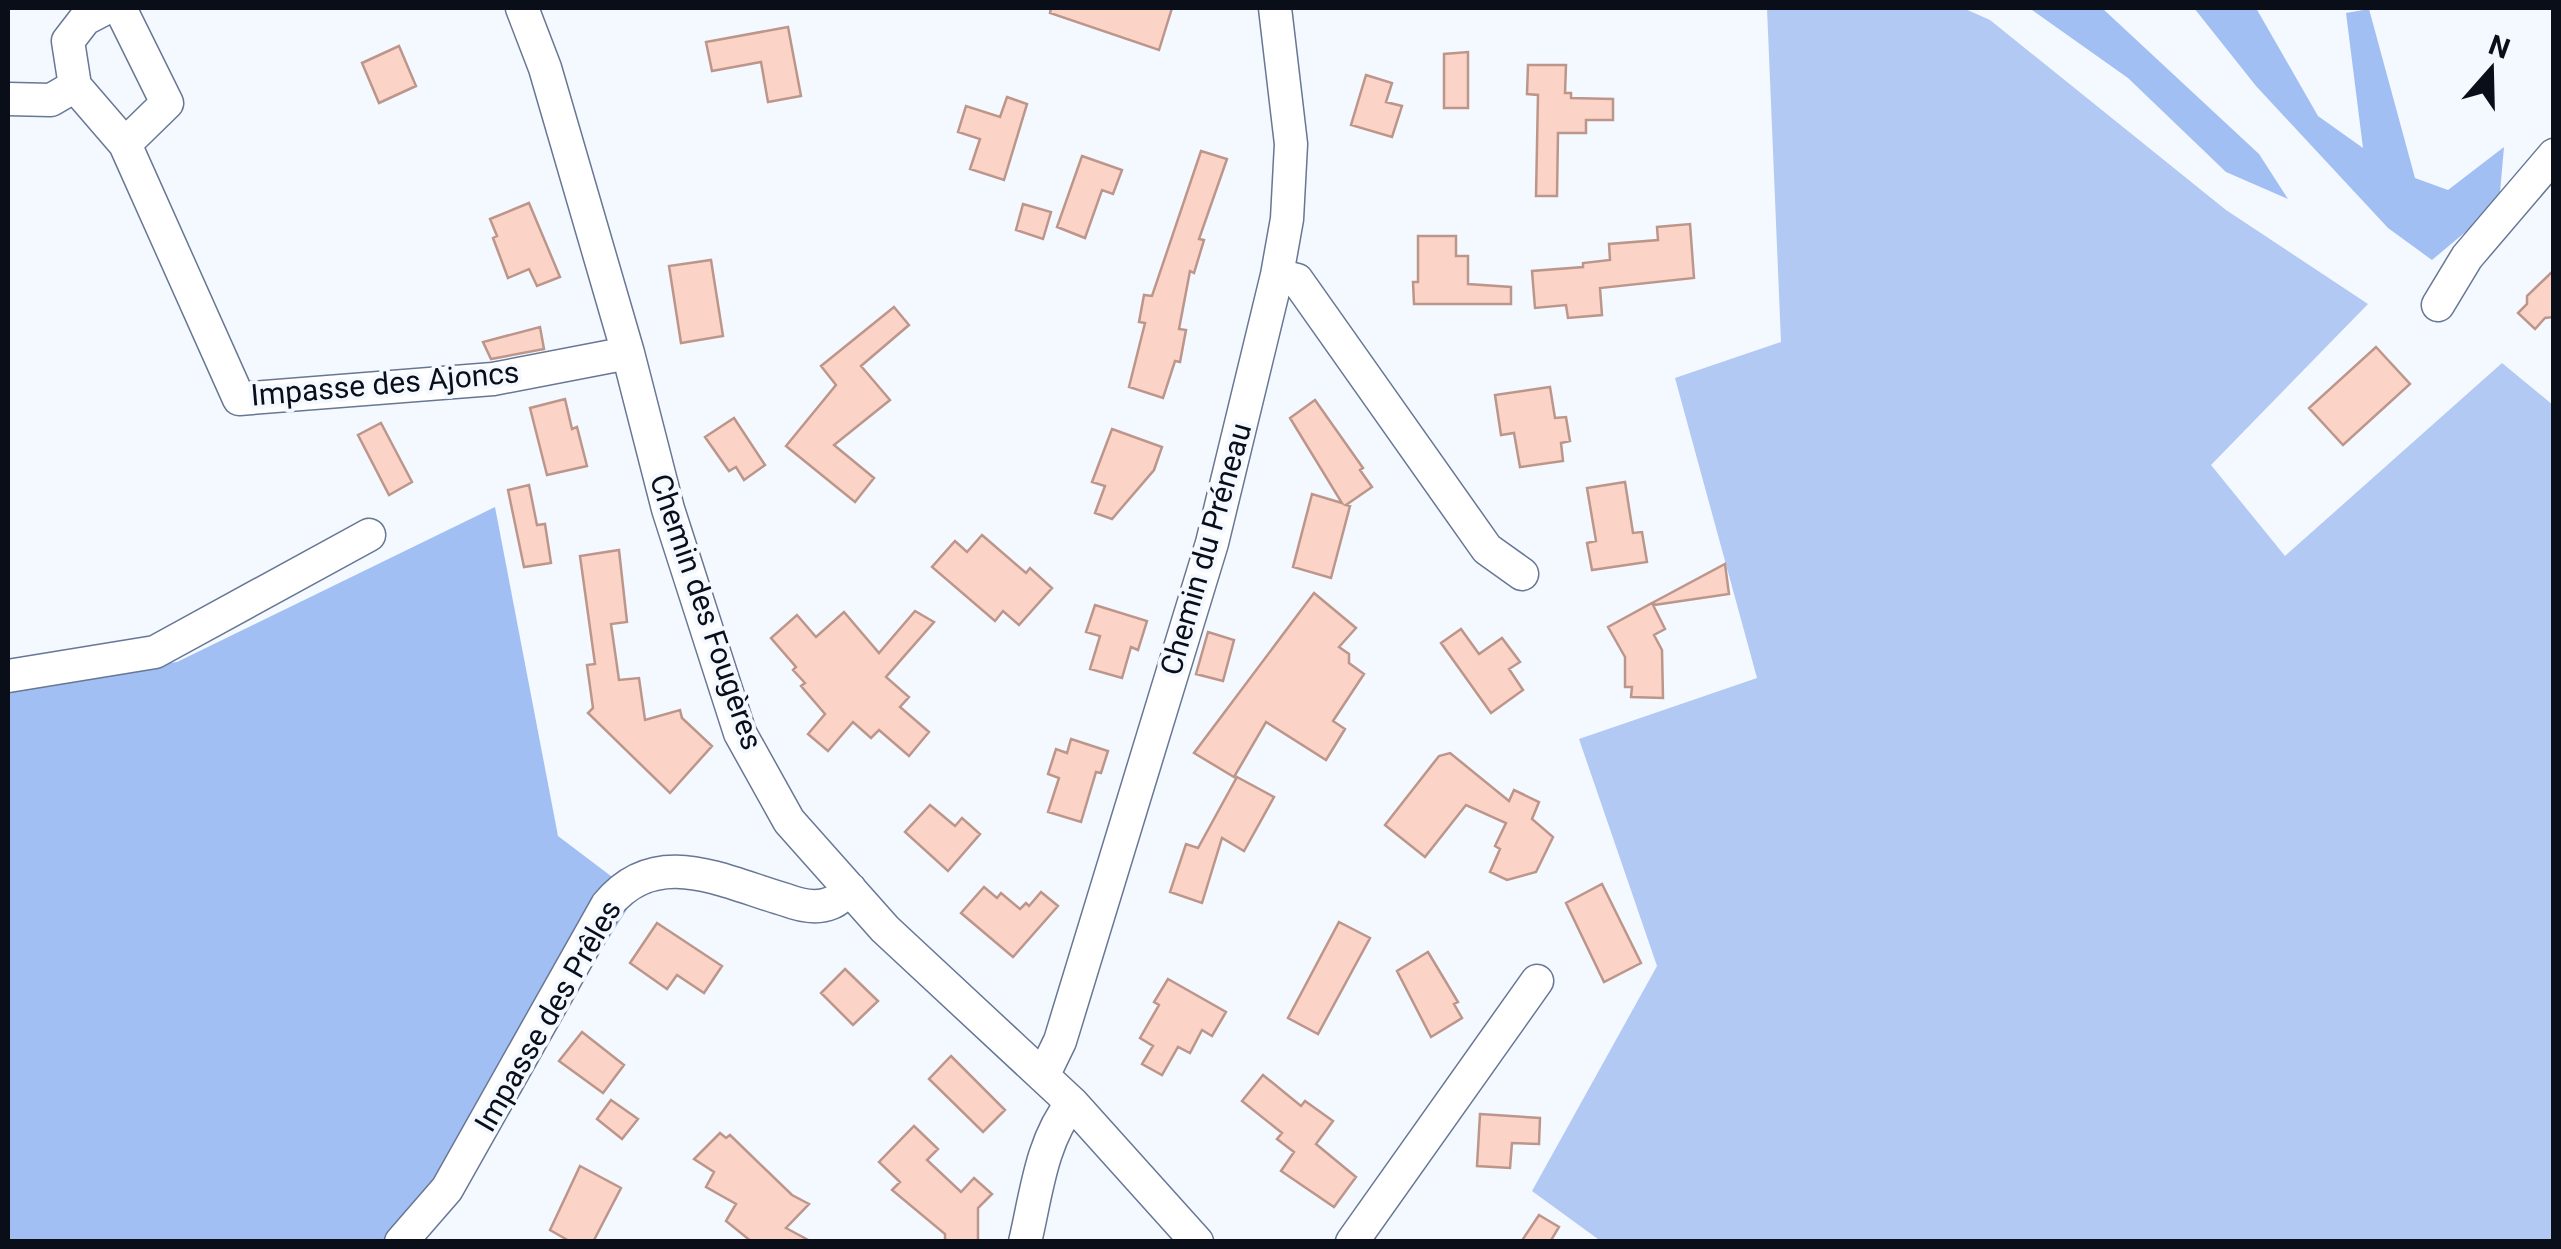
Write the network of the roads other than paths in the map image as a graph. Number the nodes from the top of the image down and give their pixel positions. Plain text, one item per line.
1 (106, 8) edge
2 (120, 8) edge
3 (522, 8) edge
4 (1275, 8) edge
5 (75, 86) junction
6 (8, 99) edge
7 (125, 144) junction
8 (2554, 155) edge
9 (1276, 276) junction
10 (2438, 306) dead end
11 (628, 353) junction
12 (369, 535) dead end
13 (1522, 574) dead end
14 (8, 676) edge
15 (850, 889) junction
16 (1537, 981) dead end
17 (1043, 1076) junction
18 (1072, 1104) junction
19 (401, 1242) edge
20 (1025, 1242) edge
21 (1197, 1242) edge
22 (1352, 1242) edge

1 - 5 street
2 - 7 street
3 - 11 street, Chemin des Fougères
4 - 9 street, Chemin du Préneau
5 - 6 street
5 - 7 street, Impasse des Ajoncs
7 - 11 street, Impasse des Ajoncs
8 - 10 street
9 - 13 street
9 - 17 street, Chemin du Préneau
11 - 15 street, Chemin des Fougères
12 - 14 street
15 - 17 street, Chemin des Fougères
15 - 19 street, Impasse des Prêles
16 - 22 street
17 - 18 street, Chemin des Fougères
18 - 20 street
18 - 21 street, Chemin des Fougères

